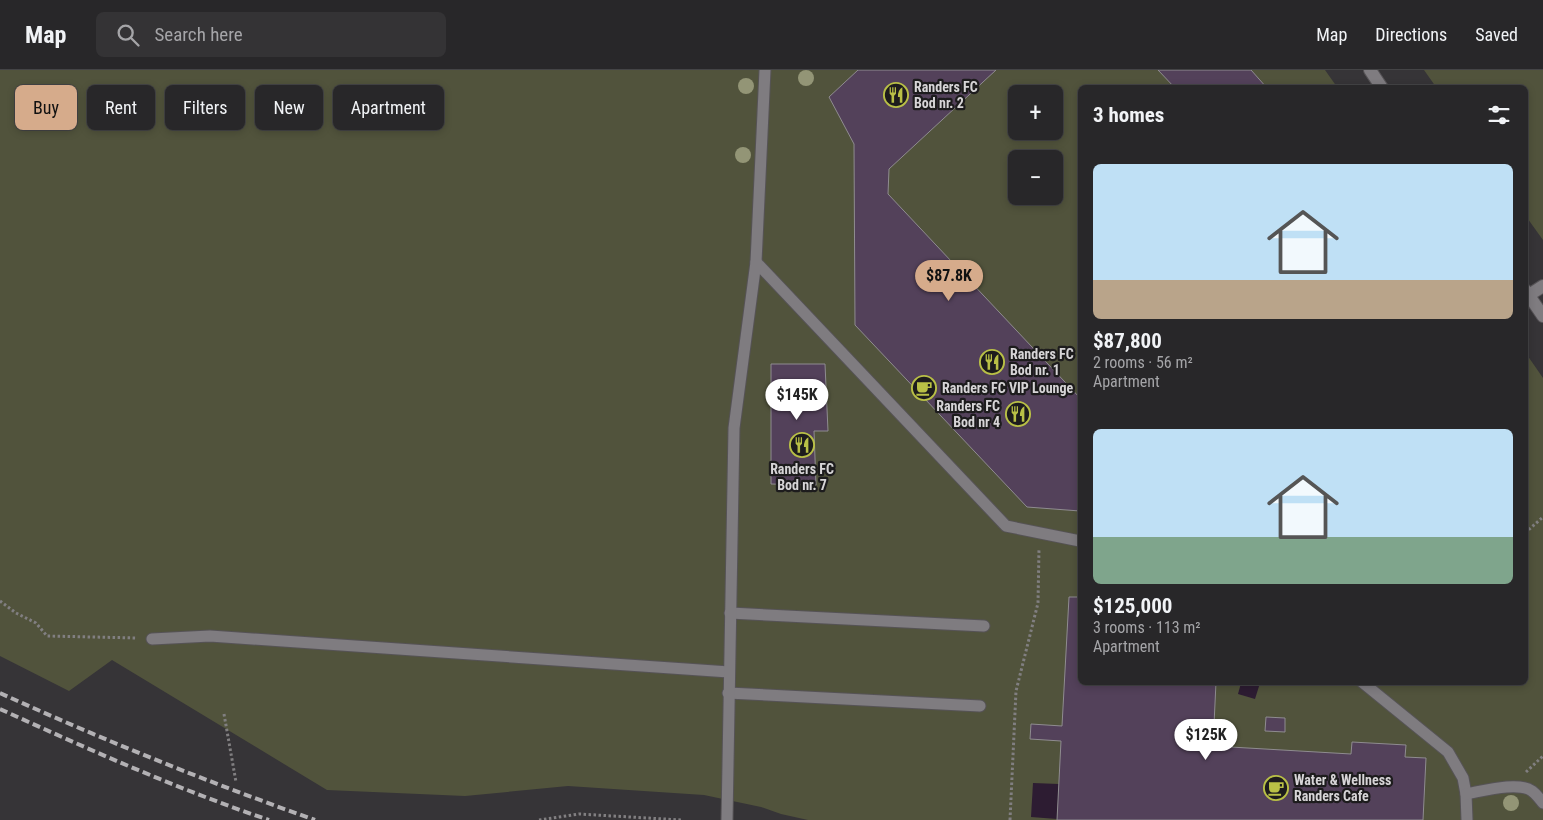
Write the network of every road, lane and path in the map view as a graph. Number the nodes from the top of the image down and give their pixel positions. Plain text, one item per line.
1 (765, 70) edge
2 (1370, 70) edge
3 (1380, 85) edge
4 (756, 262) junction
5 (1543, 286) edge
6 (1528, 293) edge
7 (1528, 294) edge
8 (1543, 316) edge
9 (1543, 517) edge
10 (1528, 530) edge
11 (1039, 533) junction
12 (1078, 541) edge
13 (0, 600) edge
14 (730, 613) junction
15 (984, 626) dead end
16 (152, 639) joint
17 (729, 672) junction
18 (1366, 685) edge
19 (728, 693) junction
20 (980, 706) dead end
21 (224, 714) dead end
22 (236, 782) dead end
23 (1466, 794) junction
24 (1543, 803) edge
25 (539, 820) edge
26 (681, 820) edge
27 (727, 820) edge
28 (1010, 820) edge
29 (1467, 820) edge

1 - 4 lane
2 - 3 main road
4 - 11 lane
4 - 14 lane
5 - 6 main road
7 - 8 main road
9 - 10 path
11 - 12 lane
11 - 28 path
13 - 16 path
14 - 15 lane
14 - 17 lane
16 - 17 lane
17 - 19 lane
18 - 23 lane
19 - 20 lane
19 - 27 lane
21 - 22 path
23 - 24 lane
23 - 29 lane
25 - 26 path

